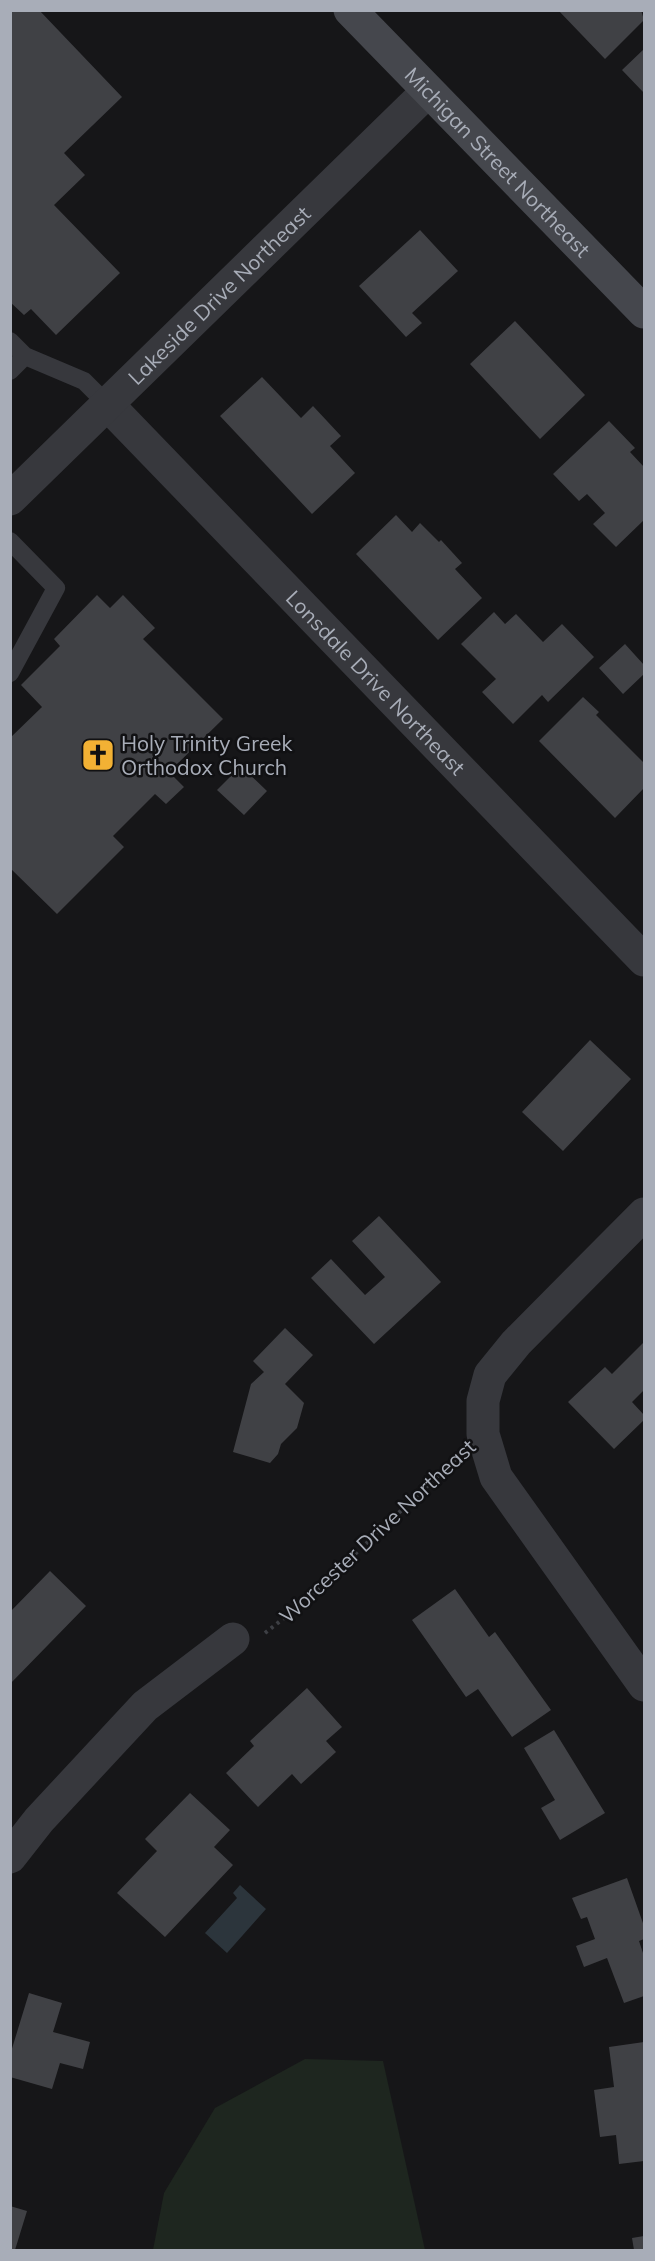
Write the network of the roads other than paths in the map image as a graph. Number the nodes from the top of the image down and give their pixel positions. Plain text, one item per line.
1 (350, 10) edge
2 (428, 91) junction
3 (645, 312) edge
4 (10, 341) edge
5 (25, 356) junction
6 (10, 371) edge
7 (107, 404) junction
8 (10, 499) edge
9 (10, 541) edge
10 (10, 673) edge
11 (645, 960) edge
12 (645, 1214) edge
13 (232, 1638) road end
14 (645, 1685) edge
15 (10, 1857) edge

1 - 2 main road, Michigan Street Northeast
2 - 3 main road, Michigan Street Northeast
2 - 7 street, Lakeside Drive Northeast
4 - 5 lane
5 - 6 lane
5 - 7 lane
7 - 8 street, Lakeside Drive Northeast
7 - 11 street, Lonsdale Drive Northeast
9 - 10 lane
12 - 14 street, Worcester Drive Northeast
13 - 15 street

